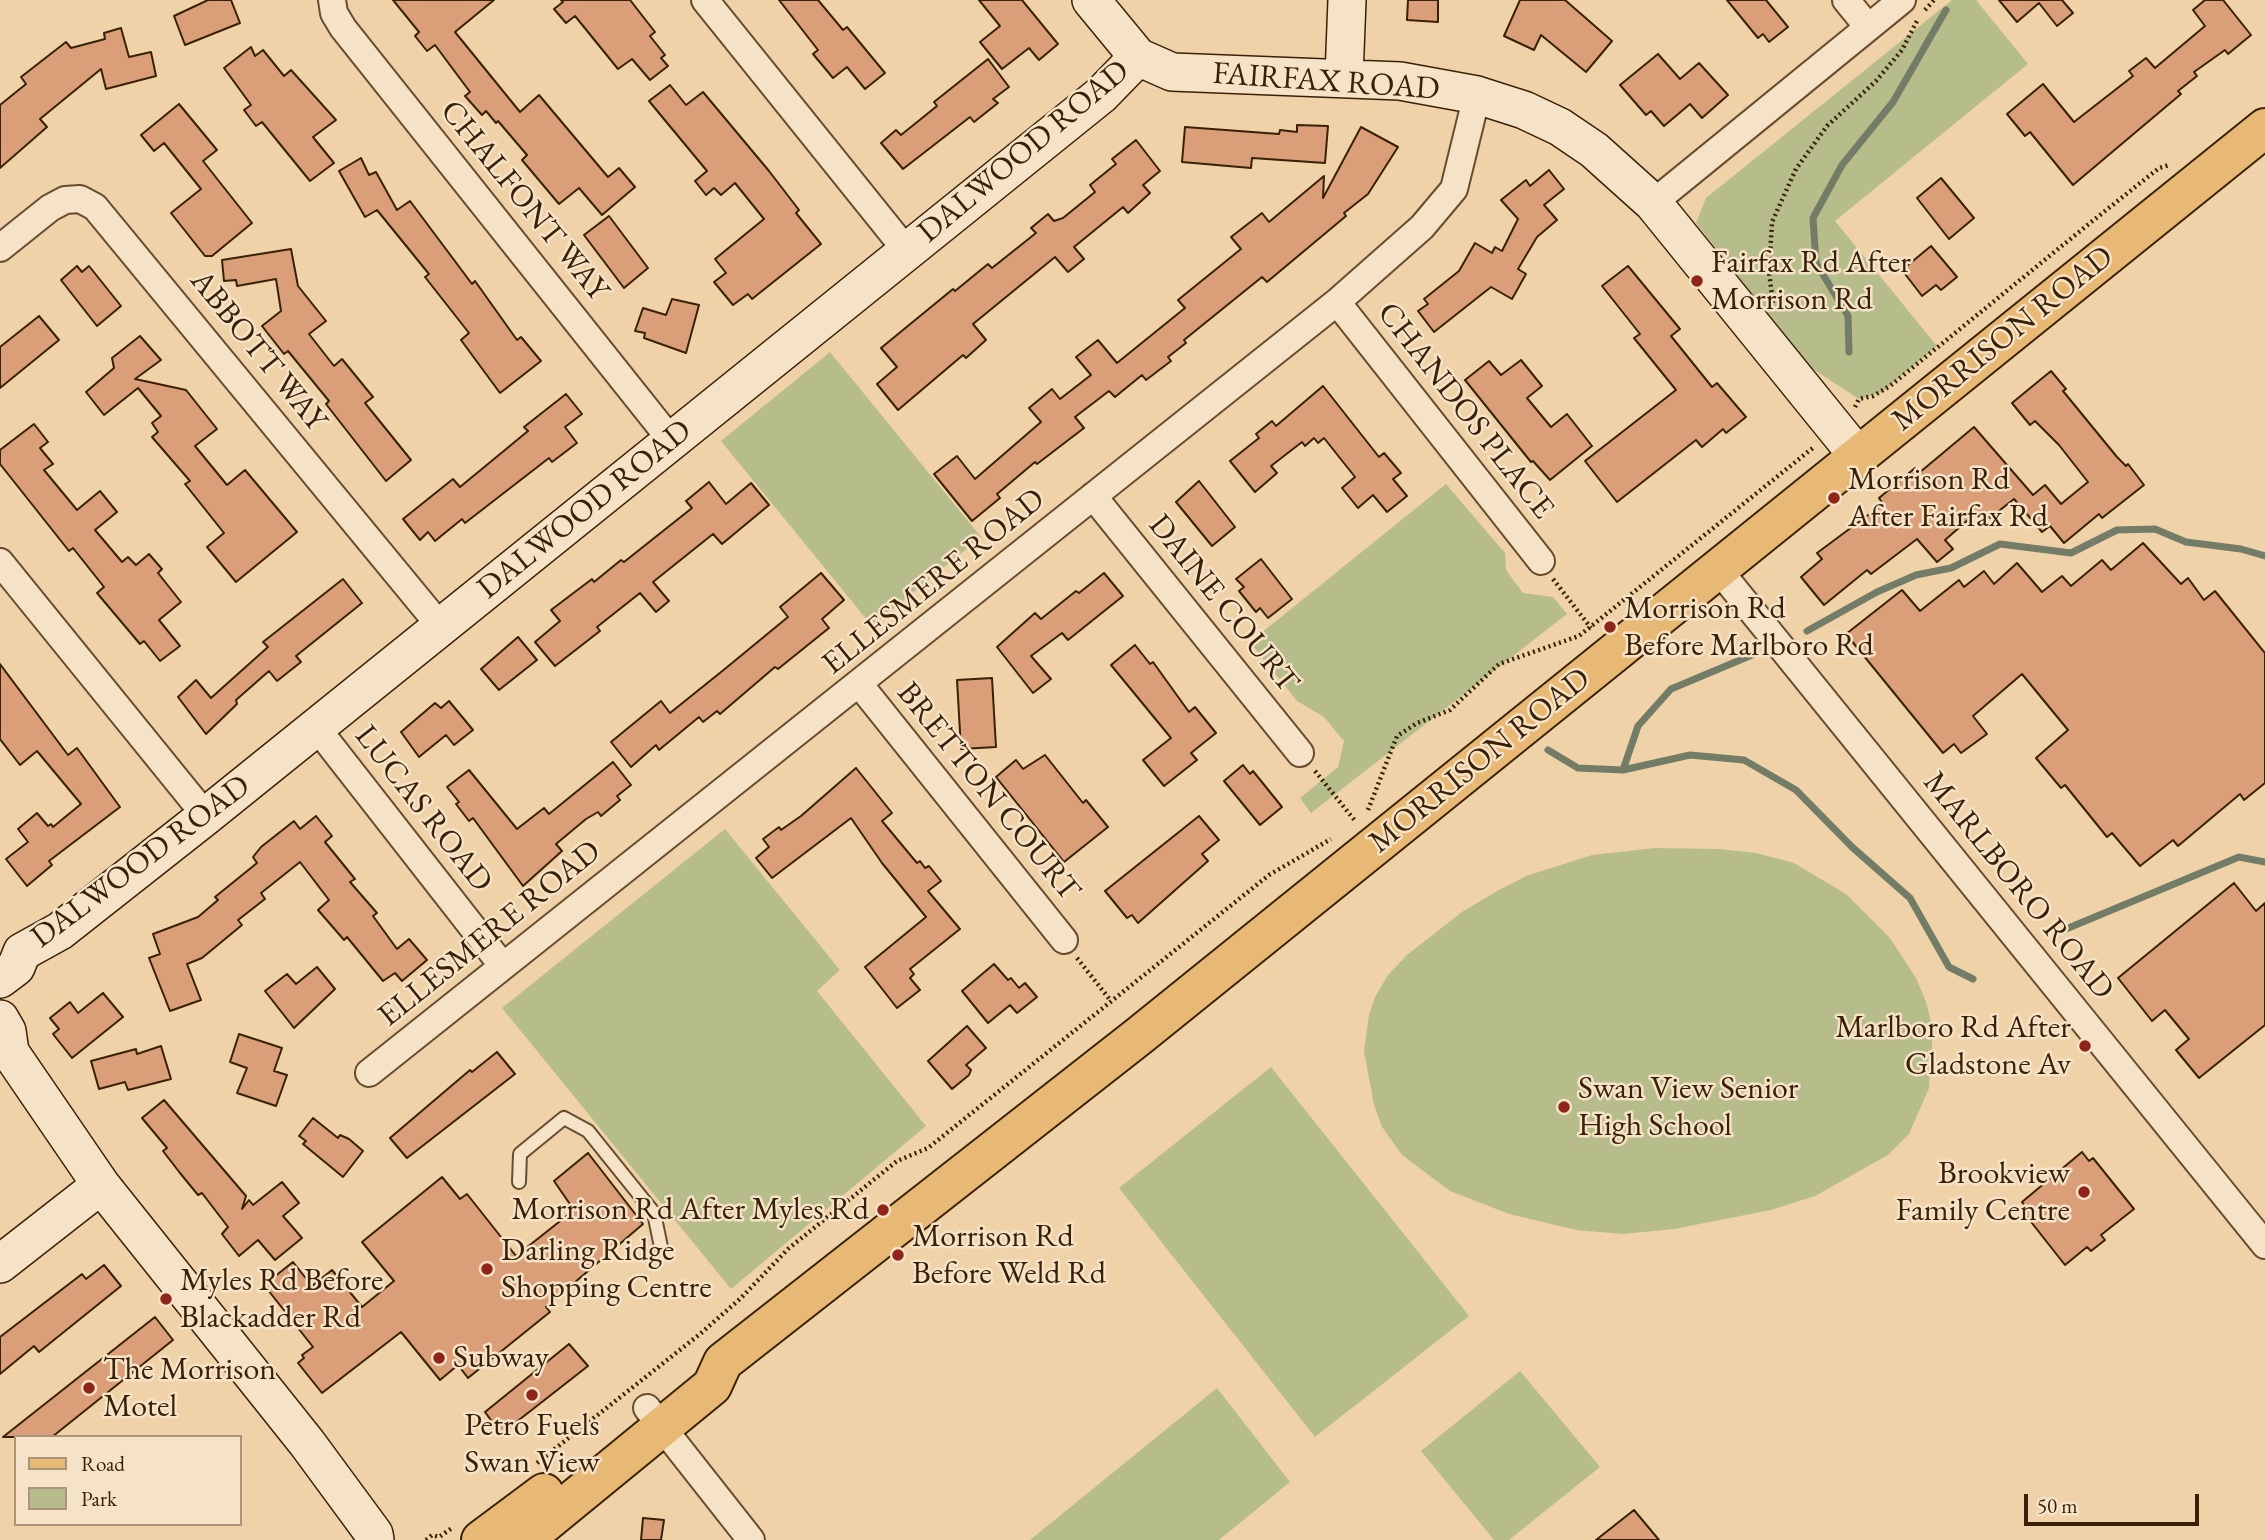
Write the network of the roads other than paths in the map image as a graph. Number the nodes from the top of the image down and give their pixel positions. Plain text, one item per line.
1 (332, 0) edge
2 (705, 0) edge
3 (1090, 0) edge
4 (1347, 0) edge
5 (1846, 0) edge
6 (1902, 0) edge
7 (1868, 27) junction
8 (1138, 57) junction
9 (1344, 77) junction
10 (1477, 96) junction
11 (2265, 128) edge
12 (1653, 203) junction
13 (0, 248) edge
14 (906, 250) junction
15 (1337, 302) junction
16 (671, 440) junction
17 (1858, 456) junction
18 (1093, 496) junction
19 (1541, 561) road end
20 (0, 562) edge
21 (1718, 569) junction
22 (441, 627) junction
23 (860, 685) junction
24 (316, 727) junction
25 (1300, 753) road end
26 (206, 816) junction
27 (1064, 940) road end
28 (7, 960) edge
29 (502, 965) junction
30 (3, 1040) edge
31 (369, 1073) dead end
32 (519, 1182) dead end
33 (101, 1185) junction
34 (2265, 1245) edge
35 (661, 1247) dead end
36 (0, 1264) edge
37 (655, 1418) junction
38 (470, 1532) edge
39 (380, 1538) edge
40 (524, 1540) edge
41 (751, 1540) edge

1 - 16 street, CHALFONT WAY
2 - 14 street
3 - 8 street, FAIRFAX ROAD
4 - 9 street
5 - 7 street
6 - 7 street
7 - 12 street
8 - 9 street, FAIRFAX ROAD
8 - 14 street, DALWOOD ROAD
9 - 10 street, FAIRFAX ROAD
10 - 12 street, FAIRFAX ROAD
10 - 15 street, ELLESMERE ROAD
11 - 17 main road, MORRISON ROAD
12 - 17 street, FAIRFAX ROAD
13 - 22 street, ABBOTT WAY
14 - 16 street, DALWOOD ROAD
15 - 18 street, ELLESMERE ROAD
15 - 19 street, CHANDOS PLACE
16 - 22 street, DALWOOD ROAD
17 - 21 main road, MORRISON ROAD
18 - 23 street, ELLESMERE ROAD
18 - 25 street, DAINE COURT
20 - 26 street
21 - 34 street, MARLBORO ROAD
21 - 37 main road, MORRISON ROAD
22 - 24 street, DALWOOD ROAD
23 - 27 street, BRETTON COURT
23 - 29 street, ELLESMERE ROAD
24 - 26 street, DALWOOD ROAD
24 - 29 street, LUCAS ROAD
26 - 28 street, DALWOOD ROAD
29 - 31 street, ELLESMERE ROAD
30 - 33 street
32 - 35 lane
33 - 36 street
33 - 39 street
37 - 38 main road, MORRISON ROAD
37 - 40 main road, MORRISON ROAD
37 - 41 street

